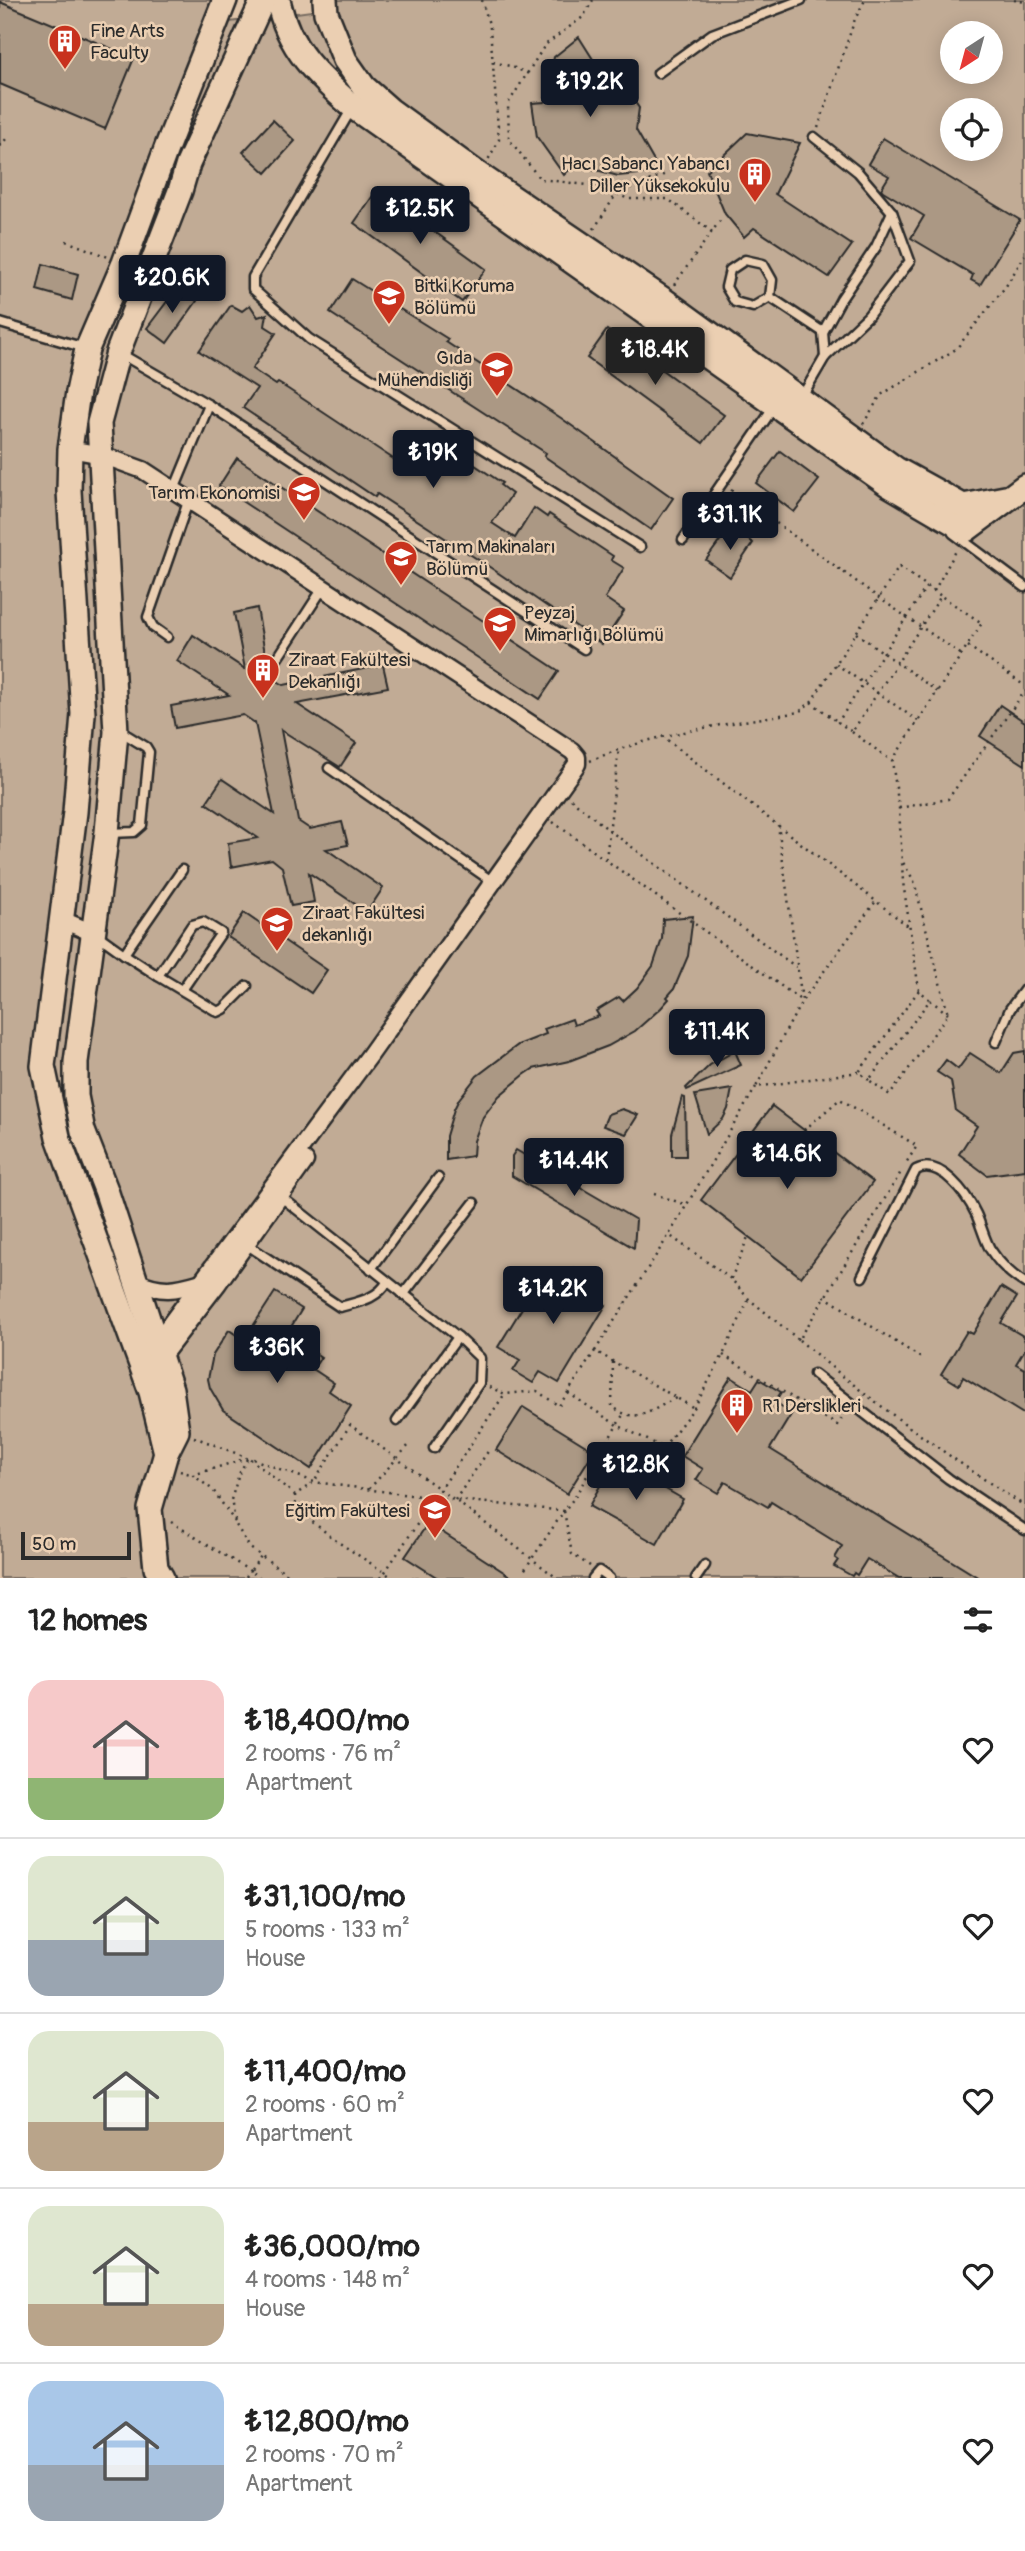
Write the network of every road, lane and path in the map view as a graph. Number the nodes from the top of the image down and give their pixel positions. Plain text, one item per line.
1 (225, 0) edge
2 (263, 0) edge
3 (278, 0) edge
4 (325, 0) edge
5 (482, 0) edge
6 (593, 0) edge
7 (801, 0) edge
8 (865, 0) edge
9 (1014, 0) edge
10 (1025, 2) edge
11 (493, 62) junction
12 (658, 73) dead end
13 (529, 74) junction
14 (353, 107) junction
15 (7, 138) dead end
16 (814, 138) joint
17 (509, 139) junction
18 (499, 141) junction
19 (0, 146) edge
20 (478, 174) junction
21 (666, 174) dead end
22 (617, 193) junction
23 (892, 212) junction
24 (721, 219) dead end
25 (712, 232) junction
26 (66, 241) dead end
27 (582, 246) junction
28 (1025, 254) edge
29 (124, 263) junction
30 (684, 272) dead end
31 (770, 297) junction
32 (0, 323) edge
33 (822, 332) junction
34 (89, 346) junction
35 (118, 352) junction
36 (825, 357) junction
37 (800, 401) junction
38 (209, 405) junction
39 (775, 406) junction
40 (854, 439) junction
41 (70, 449) junction
42 (102, 455) junction
43 (722, 483) junction
44 (889, 485) junction
45 (174, 490) junction
46 (1018, 492) edge
47 (189, 499) junction
48 (683, 540) dead end
49 (962, 541) junction
50 (640, 547) dead end
51 (927, 586) junction
52 (1025, 587) edge
53 (323, 588) junction
54 (934, 591) junction
55 (940, 596) junction
56 (879, 598) junction
57 (907, 617) junction
58 (920, 626) junction
59 (856, 633) junction
60 (167, 637) dead end
61 (967, 646) junction
62 (584, 649) dead end
63 (883, 653) junction
64 (962, 655) junction
65 (277, 659) dead end
66 (897, 662) junction
67 (836, 663) junction
68 (864, 683) junction
69 (1025, 688) edge
70 (877, 692) junction
71 (938, 692) junction
72 (811, 702) junction
73 (918, 721) junction
74 (838, 722) junction
75 (116, 728) junction
76 (852, 732) junction
77 (662, 736) junction
78 (619, 748) junction
79 (590, 761) dead end
80 (892, 761) junction
81 (329, 768) dead end
82 (566, 795) dead end
83 (899, 808) junction
84 (549, 819) joint
85 (778, 825) junction
86 (610, 831) junction
87 (107, 832) junction
88 (901, 859) junction
89 (606, 860) junction
90 (182, 870) dead end
91 (494, 883) junction
92 (876, 901) junction
93 (60, 919) junction
94 (909, 927) junction
95 (93, 933) junction
96 (124, 954) junction
97 (797, 968) junction
98 (158, 976) junction
99 (247, 986) dead end
100 (1025, 989) edge
101 (182, 990) junction
102 (919, 990) junction
103 (930, 1000) junction
104 (802, 1001) junction
105 (948, 1014) junction
106 (996, 1042) dead end
107 (859, 1072) junction
108 (869, 1080) junction
109 (756, 1087) junction
110 (803, 1130) dead end
111 (438, 1178) dead end
112 (654, 1194) dead end
113 (280, 1196) junction
114 (474, 1203) dead end
115 (687, 1205) junction
116 (670, 1234) junction
117 (748, 1237) dead end
118 (245, 1243) junction
119 (371, 1269) junction
120 (862, 1277) dead end
121 (731, 1279) junction
122 (136, 1281) junction
123 (202, 1282) junction
124 (387, 1282) junction
125 (1025, 1283) edge
126 (403, 1295) junction
127 (824, 1296) junction
128 (749, 1299) junction
129 (458, 1337) junction
130 (799, 1340) junction
131 (159, 1349) junction
132 (595, 1351) junction
133 (723, 1355) junction
134 (921, 1358) dead end
135 (613, 1362) junction
136 (814, 1374) dead end
137 (479, 1383) junction
138 (568, 1393) junction
139 (505, 1394) junction
140 (676, 1398) junction
141 (852, 1403) junction
142 (694, 1408) junction
143 (623, 1415) junction
144 (397, 1421) dead end
145 (617, 1425) junction
146 (177, 1432) junction
147 (409, 1445) dead end
148 (664, 1447) junction
149 (434, 1448) dead end
150 (489, 1450) dead end
151 (166, 1453) junction
152 (248, 1457) junction
153 (397, 1458) junction
154 (655, 1458) dead end
155 (314, 1482) junction
156 (369, 1489) junction
157 (440, 1489) junction
158 (295, 1495) junction
159 (434, 1498) junction
160 (455, 1500) junction
161 (1025, 1506) edge
162 (150, 1509) junction
163 (564, 1511) junction
164 (236, 1525) junction
165 (1025, 1530) edge
166 (261, 1556) junction
167 (532, 1557) junction
168 (705, 1565) dead end
169 (250, 1571) junction
170 (523, 1572) dead end
171 (384, 1573) junction
172 (596, 1575) edge
173 (162, 1578) edge
174 (245, 1578) edge
175 (260, 1578) edge
176 (293, 1578) edge
177 (381, 1578) edge
178 (393, 1578) edge
179 (557, 1578) edge
180 (609, 1578) edge
181 (696, 1578) edge

1 - 29 street
2 - 35 street
3 - 14 street
4 - 20 street
5 - 11 path
6 - 13 path
7 - 12 lane
8 - 16 path
9 - 10 path
11 - 13 path
11 - 18 path
13 - 17 path
14 - 39 street
14 - 50 lane
15 - 19 path
16 - 23 lane
17 - 18 path
17 - 22 path
18 - 20 path
20 - 27 street
21 - 22 path
22 - 25 path
22 - 27 path
23 - 33 lane
23 - 36 lane
24 - 25 path
25 - 30 path
26 - 29 path
27 - 37 street
28 - 40 path
29 - 34 street
31 - 31 lane
31 - 33 lane
32 - 34 lane
33 - 36 lane
34 - 35 street
34 - 41 street
35 - 38 lane
35 - 42 street
36 - 37 lane
37 - 40 street
38 - 45 lane
38 - 62 lane
39 - 43 lane
39 - 44 street
40 - 46 street
41 - 42 street
41 - 93 street
42 - 45 street
42 - 75 street
43 - 48 lane
43 - 56 path
44 - 46 street
44 - 49 lane
45 - 47 street
47 - 53 street
47 - 60 lane
49 - 52 lane
49 - 54 path
51 - 54 path
51 - 56 path
51 - 57 path
53 - 65 lane
53 - 91 street
54 - 55 path
55 - 58 path
55 - 61 path
56 - 57 path
56 - 59 path
57 - 58 path
57 - 63 path
58 - 64 path
58 - 66 path
59 - 63 path
59 - 67 path
61 - 64 path
61 - 69 path
63 - 66 path
63 - 68 path
64 - 71 path
66 - 70 path
66 - 71 path
67 - 68 path
67 - 72 path
68 - 70 path
68 - 74 path
69 - 83 path
70 - 73 path
70 - 76 path
71 - 73 path
72 - 74 path
72 - 77 path
73 - 80 path
74 - 76 path
75 - 87 street
75 - 87 lane
76 - 80 path
77 - 78 path
77 - 85 path
78 - 79 path
78 - 86 path
80 - 83 path
81 - 91 lane
82 - 86 path
83 - 88 path
84 - 89 path
84 - 113 street
85 - 92 path
85 - 97 path
86 - 89 path
86 - 97 path
87 - 95 street
88 - 94 path
88 - 105 path
89 - 104 path
90 - 96 lane
91 - 123 street
92 - 94 path
92 - 104 path
93 - 95 street
93 - 151 street
94 - 102 path
95 - 96 lane
95 - 122 street
96 - 98 lane
97 - 104 path
98 - 101 lane
98 - 101 lane
99 - 101 lane
100 - 106 lane
102 - 103 path
102 - 107 path
103 - 105 path
103 - 108 path
104 - 109 path
105 - 108 path
107 - 108 path
107 - 109 path
109 - 115 path
110 - 127 path
111 - 119 lane
112 - 115 path
113 - 118 street
113 - 119 lane
114 - 126 lane
115 - 116 path
116 - 121 path
116 - 132 path
117 - 121 path
118 - 124 lane
118 - 131 street
119 - 124 lane
120 - 125 lane
121 - 128 path
122 - 123 street
122 - 131 street
123 - 131 street
124 - 126 lane
126 - 129 lane
127 - 130 path
127 - 134 path
128 - 130 path
128 - 133 path
129 - 137 lane
129 - 144 lane
130 - 161 path
131 - 146 street
132 - 135 path
132 - 138 path
133 - 141 path
133 - 142 path
135 - 140 path
135 - 143 path
136 - 141 lane
137 - 139 path
137 - 149 lane
138 - 139 path
138 - 145 path
139 - 157 path
140 - 142 path
140 - 143 path
141 - 165 lane
142 - 148 path
143 - 145 path
145 - 148 path
145 - 163 path
146 - 151 street
146 - 152 path
147 - 153 path
148 - 154 path
150 - 160 path
151 - 162 street
152 - 155 path
152 - 158 path
152 - 164 path
152 - 164 path
153 - 155 path
153 - 156 path
153 - 157 path
155 - 156 path
155 - 158 path
156 - 159 path
157 - 159 path
157 - 160 path
158 - 171 path
159 - 160 path
159 - 171 path
160 - 163 path
160 - 167 path
162 - 169 path
162 - 173 street
163 - 167 path
163 - 172 path
164 - 166 path
166 - 169 path
166 - 176 path
167 - 170 path
167 - 179 path
168 - 181 lane
169 - 174 path
169 - 175 path
171 - 177 path
171 - 178 path
172 - 180 lane

